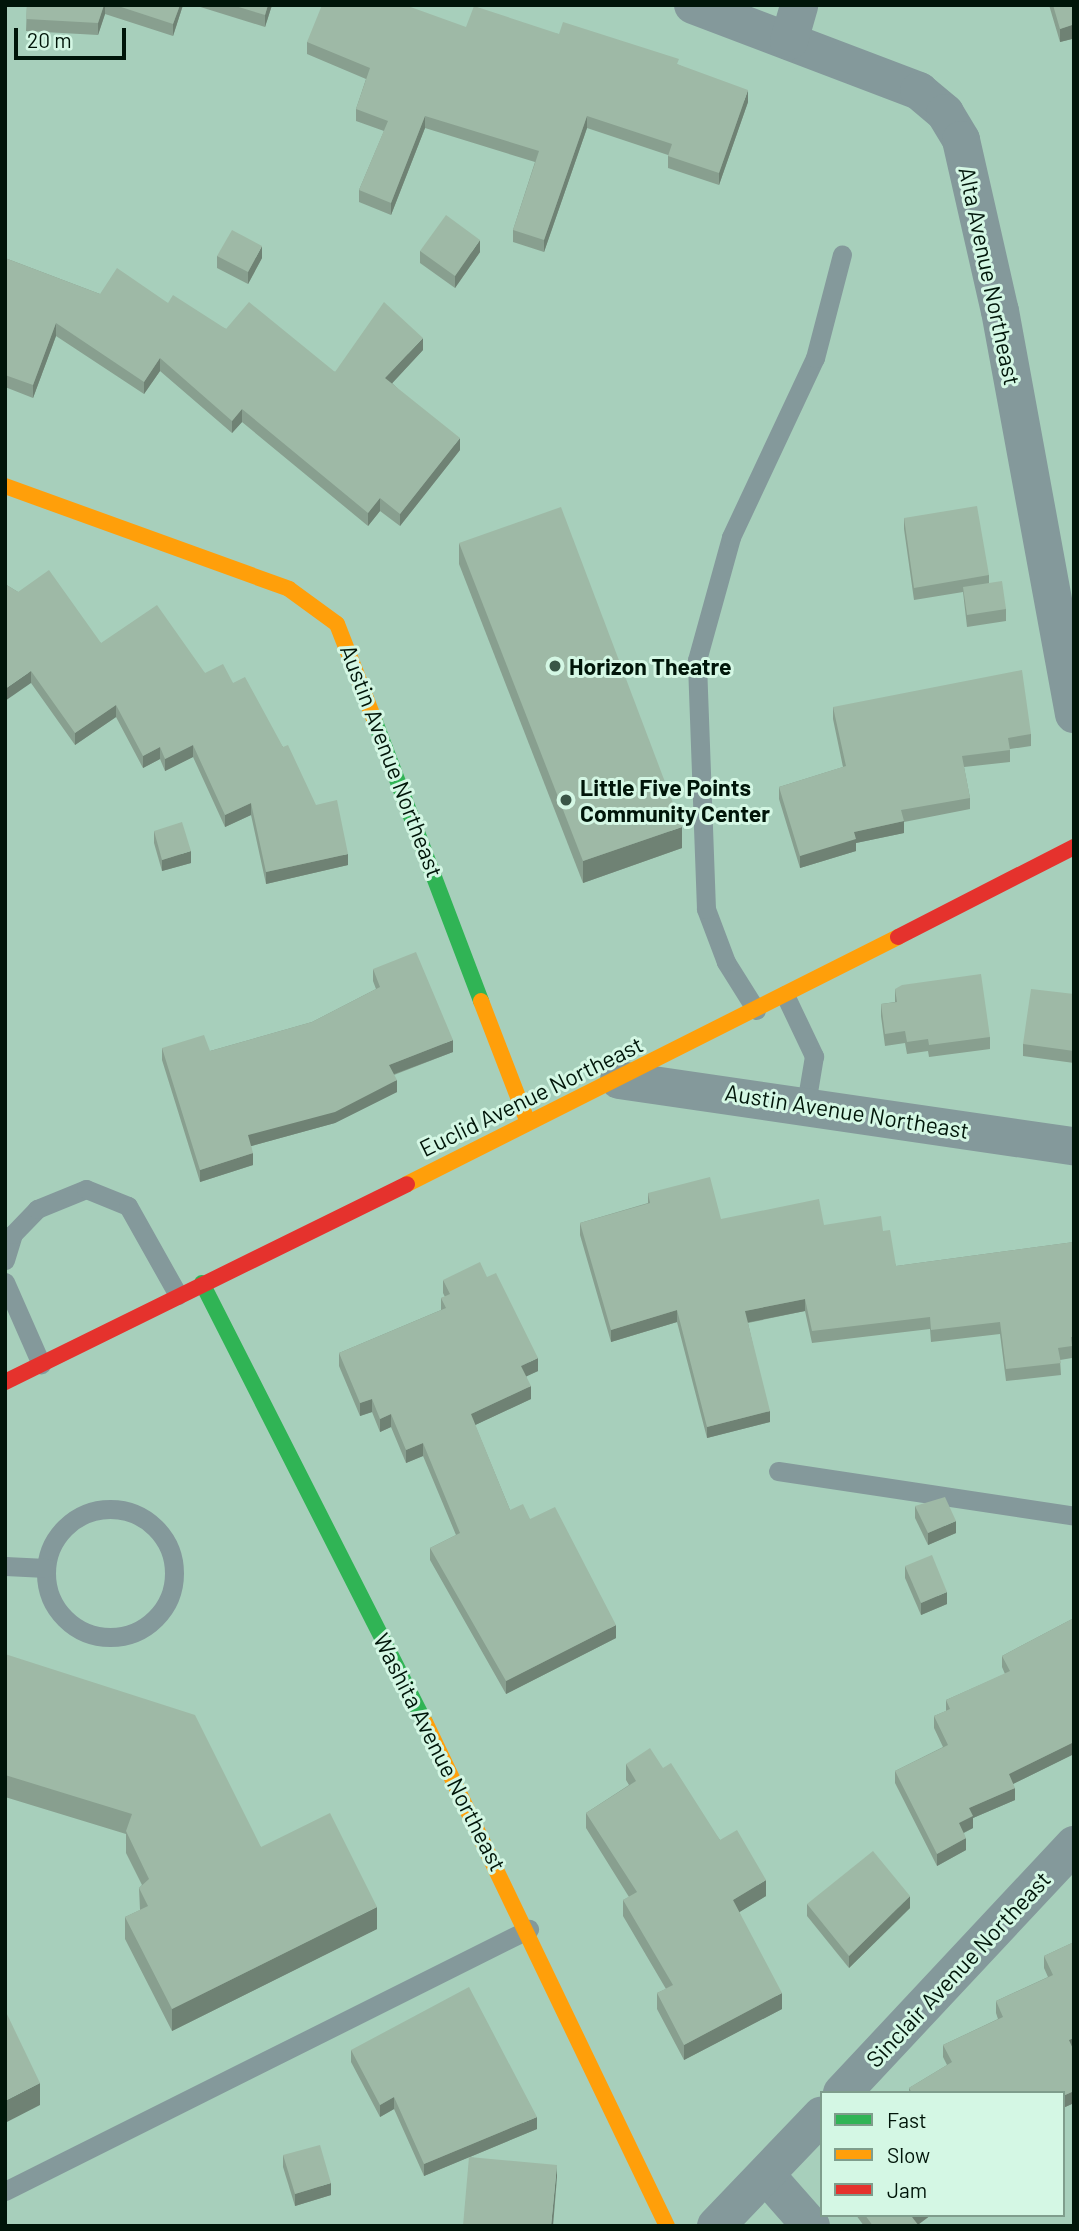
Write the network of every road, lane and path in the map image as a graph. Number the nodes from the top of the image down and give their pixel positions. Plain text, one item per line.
1 (693, 5) edge
2 (794, 23) edge
3 (842, 254) dead end
4 (5, 486) edge
5 (1074, 714) edge
6 (1074, 847) edge
7 (785, 995) junction
8 (757, 1010) junction
9 (619, 1080) junction
10 (806, 1104) junction
11 (527, 1121) junction
12 (1074, 1146) edge
13 (5, 1260) edge
14 (5, 1282) edge
15 (202, 1283) junction
16 (178, 1295) junction
17 (41, 1364) junction
18 (5, 1382) edge
19 (778, 1471) dead end
20 (1074, 1516) edge
21 (5, 1566) edge
22 (46, 1568) junction
23 (1074, 1845) edge
24 (529, 1929) junction
25 (844, 2091) edge
26 (820, 2117) edge
27 (766, 2175) junction
28 (5, 2191) edge
29 (667, 2226) edge
30 (716, 2226) edge
31 (811, 2226) edge

1 - 2 street, Alta Avenue Northeast
2 - 5 street, Alta Avenue Northeast
3 - 8 lane
4 - 11 street, Austin Avenue Northeast
6 - 7 street, Euclid Avenue Northeast
7 - 8 street, Euclid Avenue Northeast
7 - 10 lane
8 - 9 street, Euclid Avenue Northeast
9 - 10 street, Austin Avenue Northeast
9 - 11 street, Euclid Avenue Northeast
10 - 12 street, Austin Avenue Northeast
11 - 15 street, Euclid Avenue Northeast
13 - 16 lane
14 - 17 lane
15 - 16 street, Euclid Avenue Northeast
15 - 24 street, Washita Avenue Northeast
16 - 17 street, Euclid Avenue Northeast
17 - 18 street, Euclid Avenue Northeast
19 - 20 lane
21 - 22 lane
22 - 22 lane
23 - 25 street, Sinclair Avenue Northeast
24 - 28 lane
24 - 29 street, Washita Avenue Northeast
26 - 27 street
27 - 30 street
27 - 31 street

